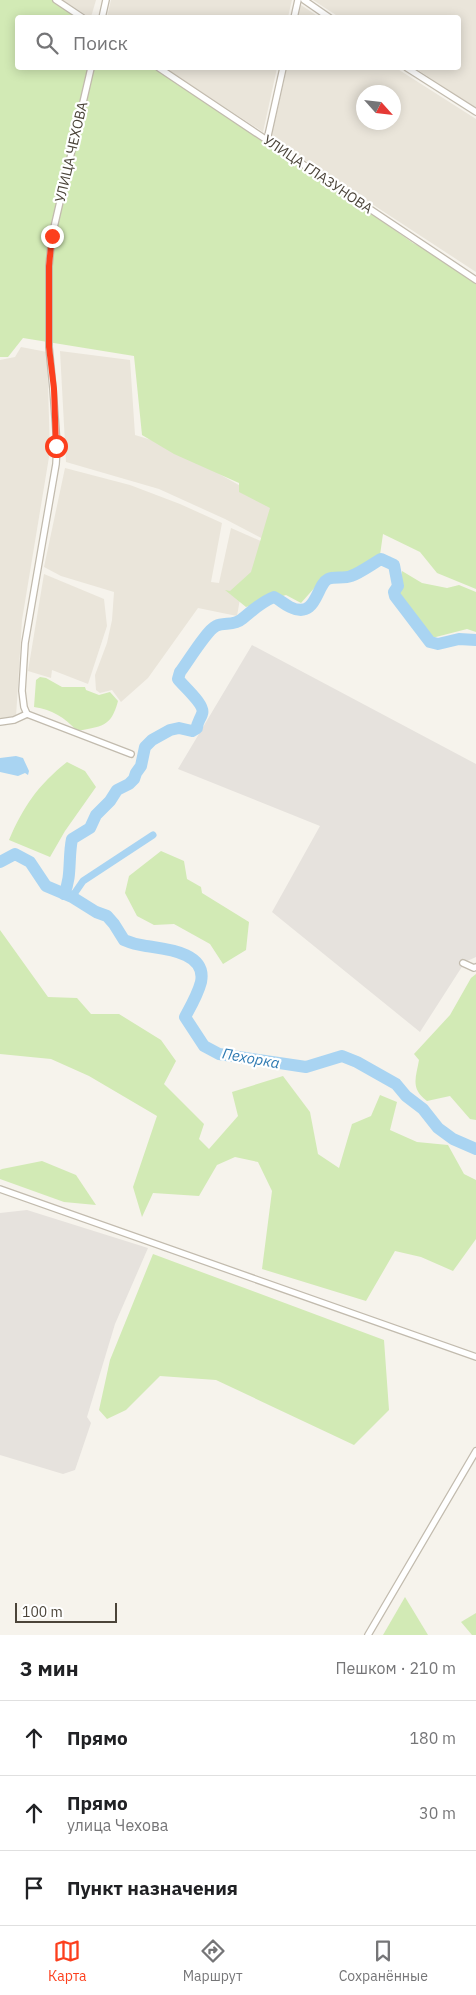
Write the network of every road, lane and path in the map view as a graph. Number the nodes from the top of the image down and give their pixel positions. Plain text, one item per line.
1 (56, 0) edge
2 (106, 0) edge
3 (298, 0) edge
4 (304, 0) edge
5 (78, 15) edge
6 (103, 15) edge
7 (295, 15) edge
8 (326, 15) edge
9 (90, 70) edge
10 (162, 70) edge
11 (283, 70) edge
12 (410, 70) edge
13 (476, 112) edge
14 (266, 140) junction
15 (476, 280) edge
16 (27, 714) junction
17 (0, 722) edge
18 (131, 754) dead end
19 (463, 963) dead end
20 (476, 966) edge
21 (0, 1189) edge
22 (476, 1357) edge
23 (476, 1451) edge
24 (368, 1635) edge

1 - 5 street
2 - 6 street
3 - 7 street
4 - 8 street
9 - 16 street, УЛИЦА ЧЕХОВА
10 - 14 street, УЛИЦА ГЛАЗУНОВА
11 - 14 street
12 - 13 street
14 - 15 street, УЛИЦА ГЛАЗУНОВА
16 - 17 street
16 - 18 street
19 - 20 street
21 - 22 street
23 - 24 street

